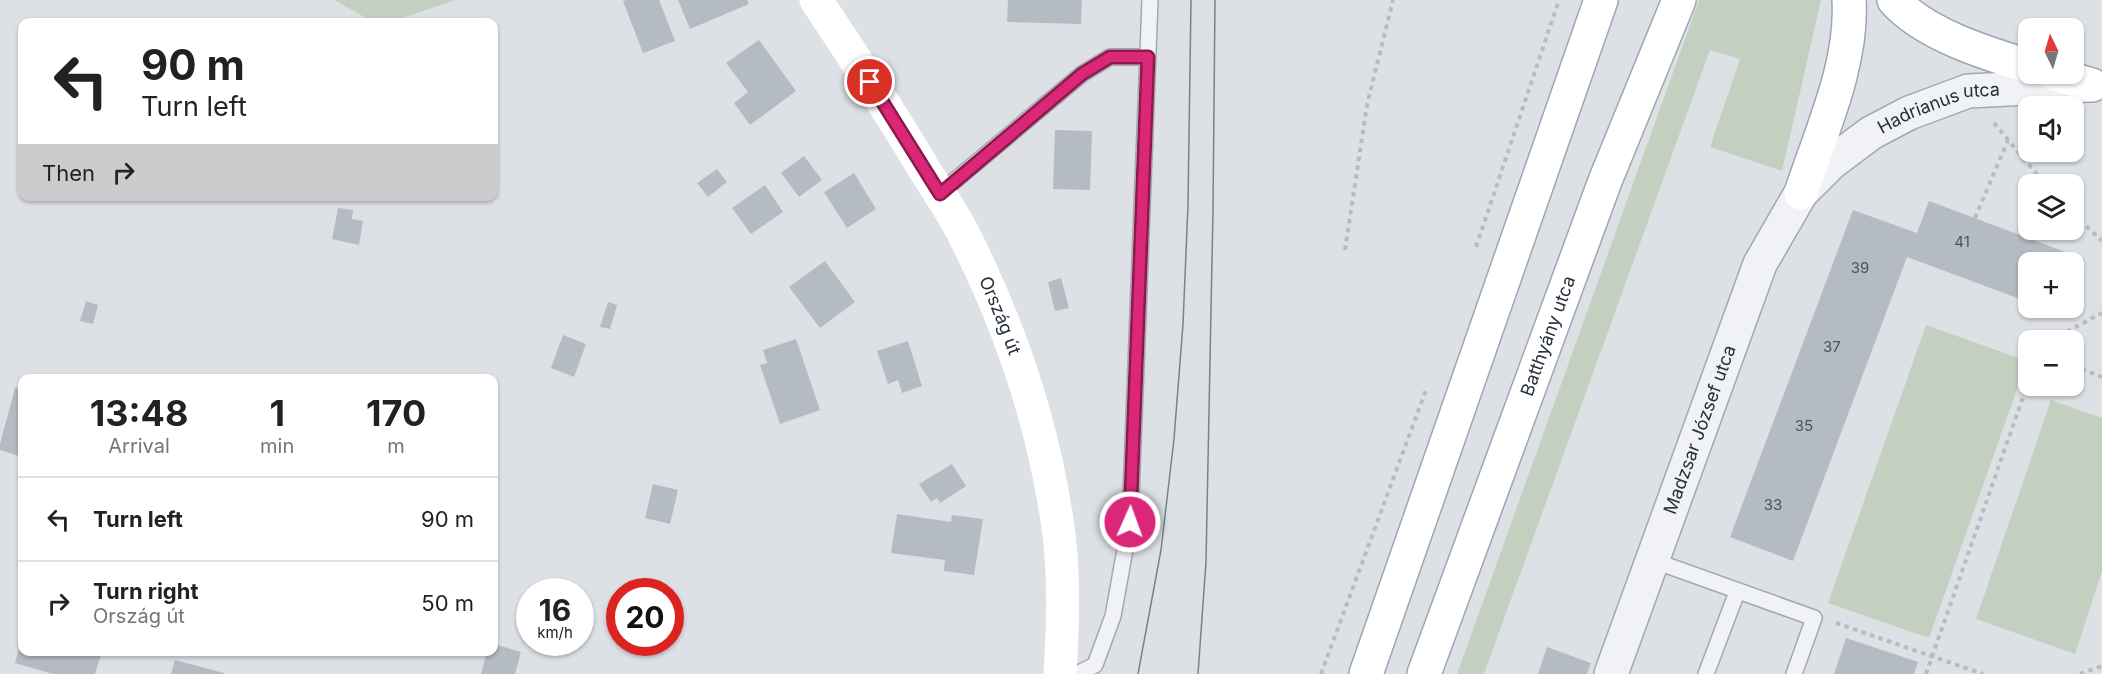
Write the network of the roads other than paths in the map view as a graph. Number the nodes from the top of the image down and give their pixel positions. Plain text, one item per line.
1 (816, 0) edge
2 (1150, 0) edge
3 (1601, 0) edge
4 (1679, 0) edge
5 (1849, 0) edge
6 (1894, 0) edge
7 (1148, 57) junction
8 (2018, 63) edge
9 (2097, 84) edge
10 (1801, 192) junction
11 (940, 194) junction
12 (1652, 560) junction
13 (1737, 592) junction
14 (1060, 674) edge
15 (1077, 674) edge
16 (1366, 674) edge
17 (1424, 674) edge
18 (1611, 674) edge
19 (1706, 674) edge
20 (1794, 674) edge

1 - 11 main road, Ország út
2 - 7 lane
3 - 16 main road
4 - 17 main road, Batthyány utca
5 - 10 main road
6 - 8 main road
7 - 11 lane
7 - 15 lane
9 - 10 street, Hadrianus utca
10 - 12 street, Madzsar József utca
11 - 14 main road, Ország út
12 - 13 lane
12 - 18 street, Madzsar József utca
13 - 19 lane
13 - 20 lane

